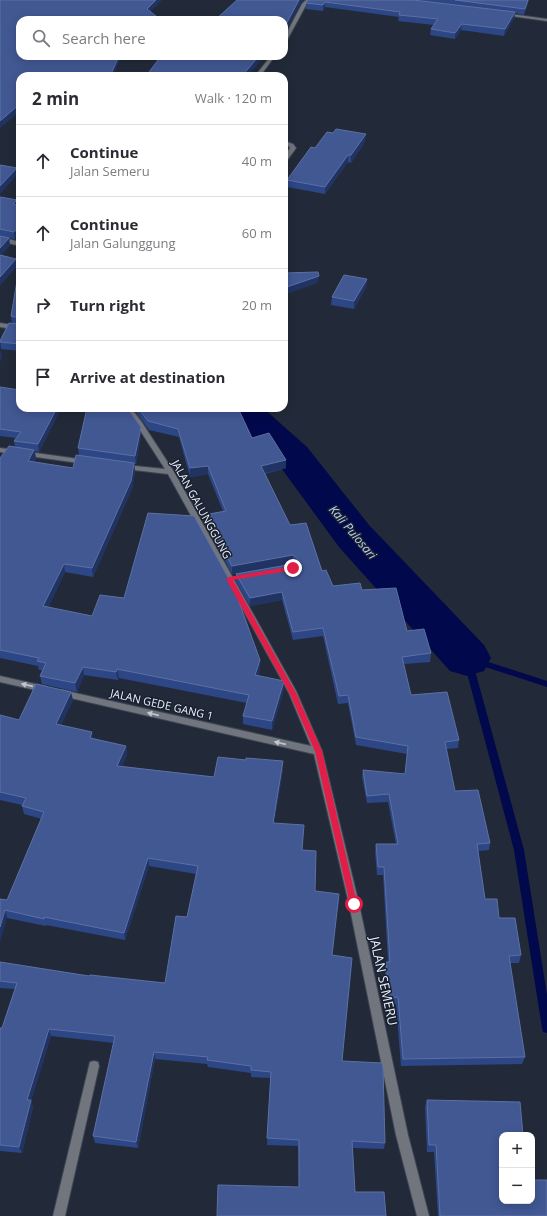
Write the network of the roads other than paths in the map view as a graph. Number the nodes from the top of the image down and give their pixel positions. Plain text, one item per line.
1 (309, 0) edge
2 (502, 14) edge
3 (547, 20) edge
4 (288, 34) edge
5 (270, 60) edge
6 (260, 72) edge
7 (288, 144) edge
8 (288, 155) edge
9 (0, 240) edge
10 (16, 243) edge
11 (0, 325) edge
12 (16, 327) edge
13 (130, 412) edge
14 (0, 450) edge
15 (92, 462) edge
16 (116, 465) edge
17 (170, 472) junction
18 (0, 679) edge
19 (318, 751) junction
20 (94, 1066) dead end
21 (59, 1216) edge
22 (423, 1216) edge

1 - 4 street
2 - 3 street
5 - 6 street
7 - 8 street
9 - 10 street
11 - 12 street
13 - 17 street, JALAN GALUNGGUNG
14 - 15 street
16 - 17 street
17 - 19 street, JALAN GALUNGGUNG
19 -> 18 street, JALAN GEDE GANG 1
19 - 22 street, JALAN SEMERU
20 - 21 street

